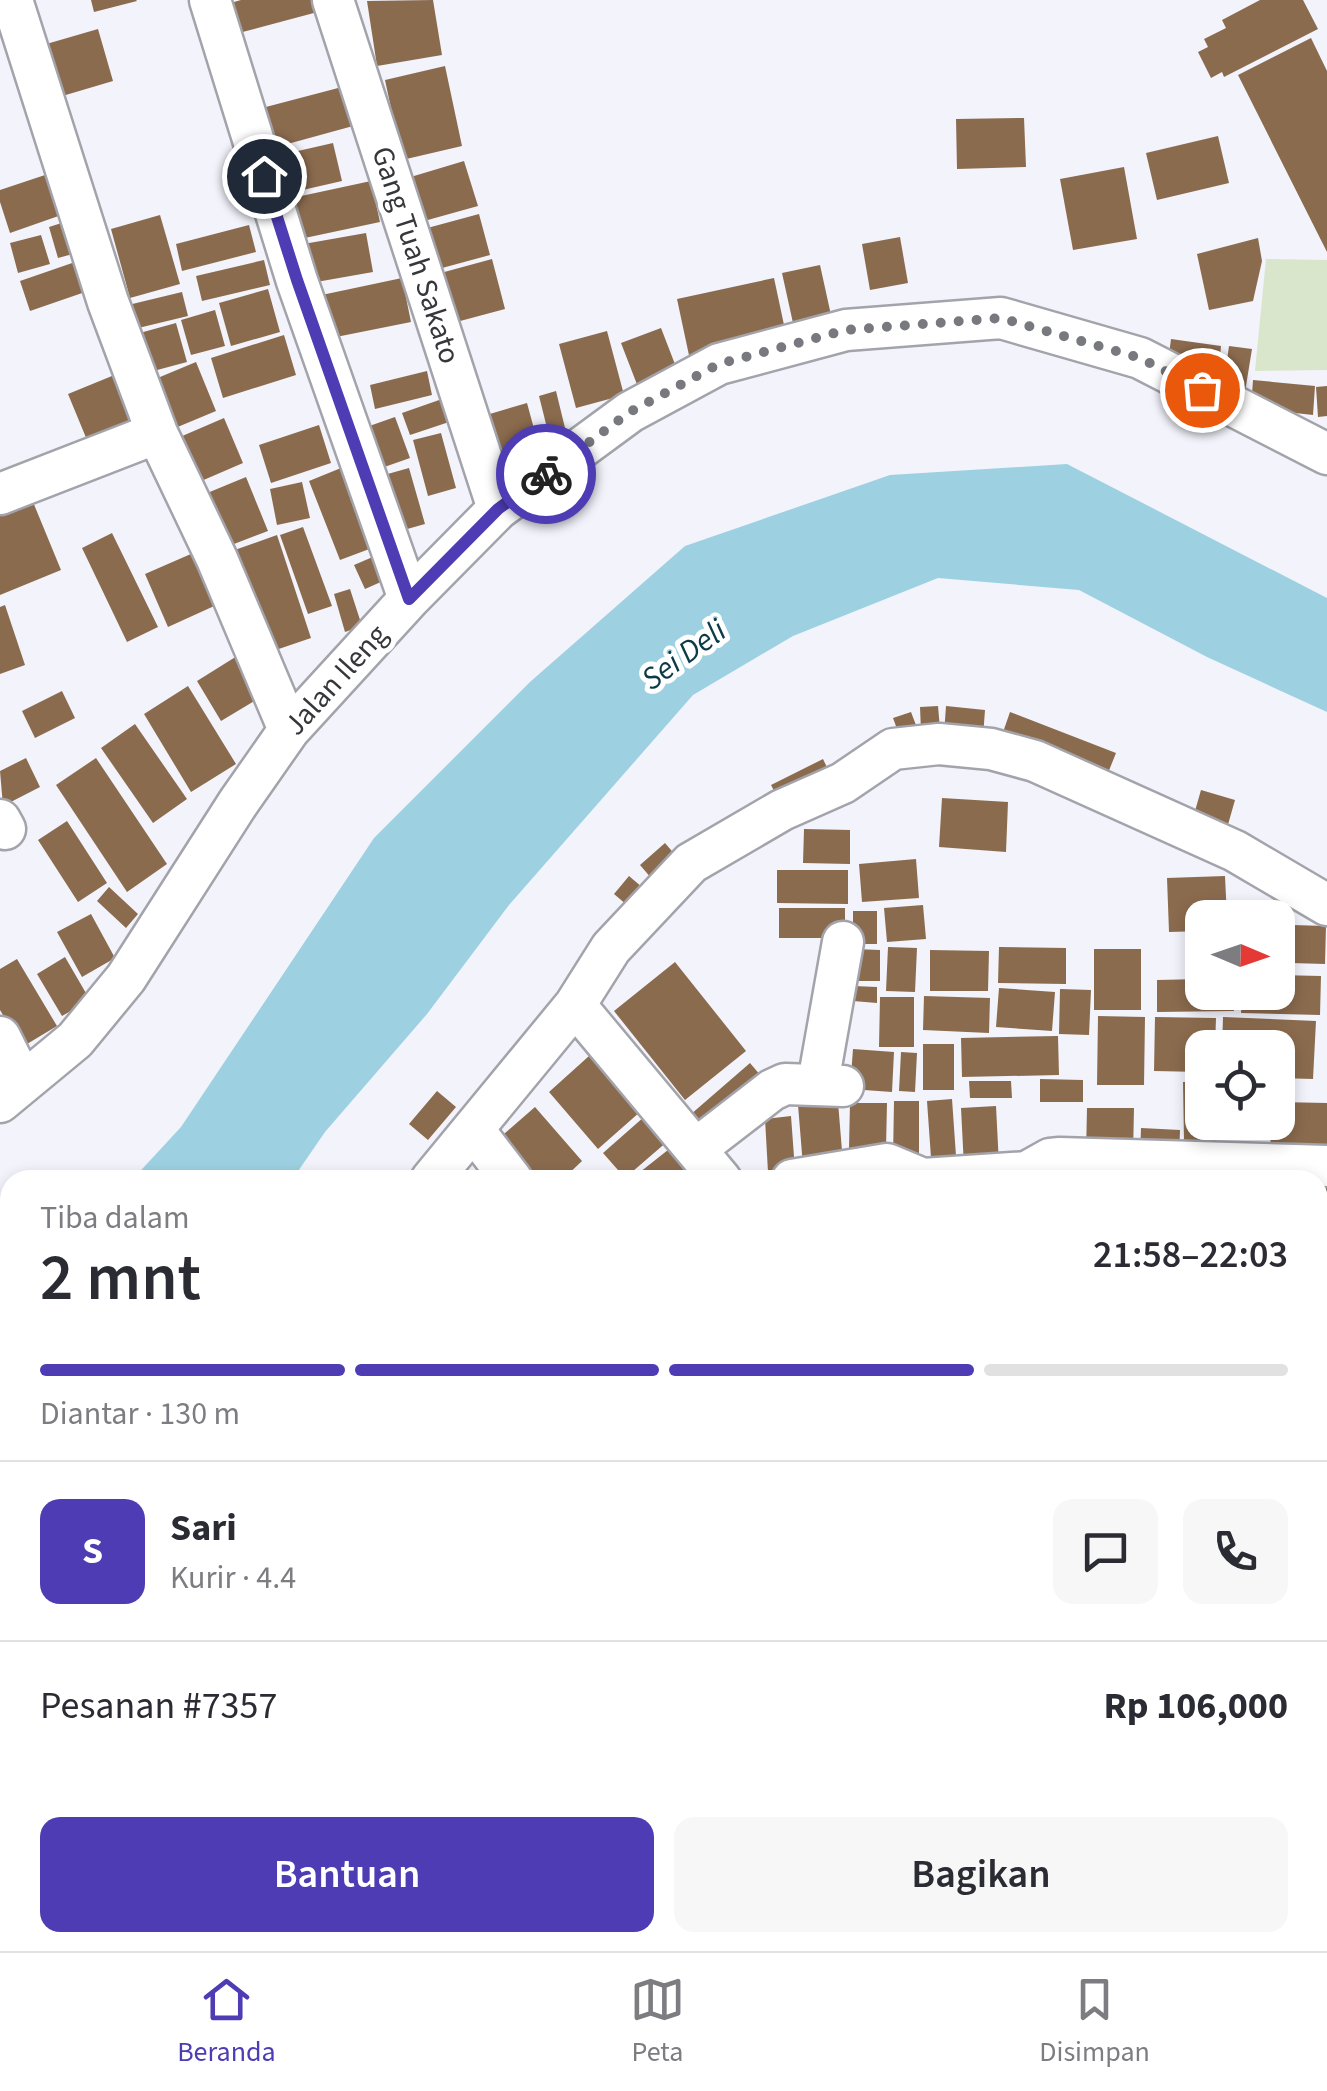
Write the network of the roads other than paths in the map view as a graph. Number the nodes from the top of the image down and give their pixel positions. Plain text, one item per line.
1 (12, 0) edge
2 (210, 0) edge
3 (333, 0) edge
4 (157, 433) junction
5 (1327, 454) edge
6 (0, 494) edge
7 (498, 509) junction
8 (409, 599) junction
9 (289, 730) junction
10 (1327, 905) edge
11 (843, 942) dead end
12 (575, 1005) junction
13 (0, 1037) edge
14 (12, 1092) edge
15 (473, 1129) junction
16 (709, 1164) edge
17 (1327, 1166) edge
18 (440, 1170) edge
19 (504, 1170) edge
20 (851, 1170) edge
21 (901, 1170) edge
22 (1031, 1170) edge

1 - 4 street
2 - 8 street
3 - 7 street, Gang Tuah Sakato
4 - 6 street
4 - 9 street
5 - 7 street, Jalan Ileng
7 - 8 street, Jalan Ileng
8 - 9 street, Jalan Ileng
9 - 14 street, Jalan Ileng
10 - 12 street
11 - 16 street
12 - 15 street
12 - 16 street
13 - 14 street
15 - 18 street
15 - 19 street
17 - 22 street
20 - 21 street

